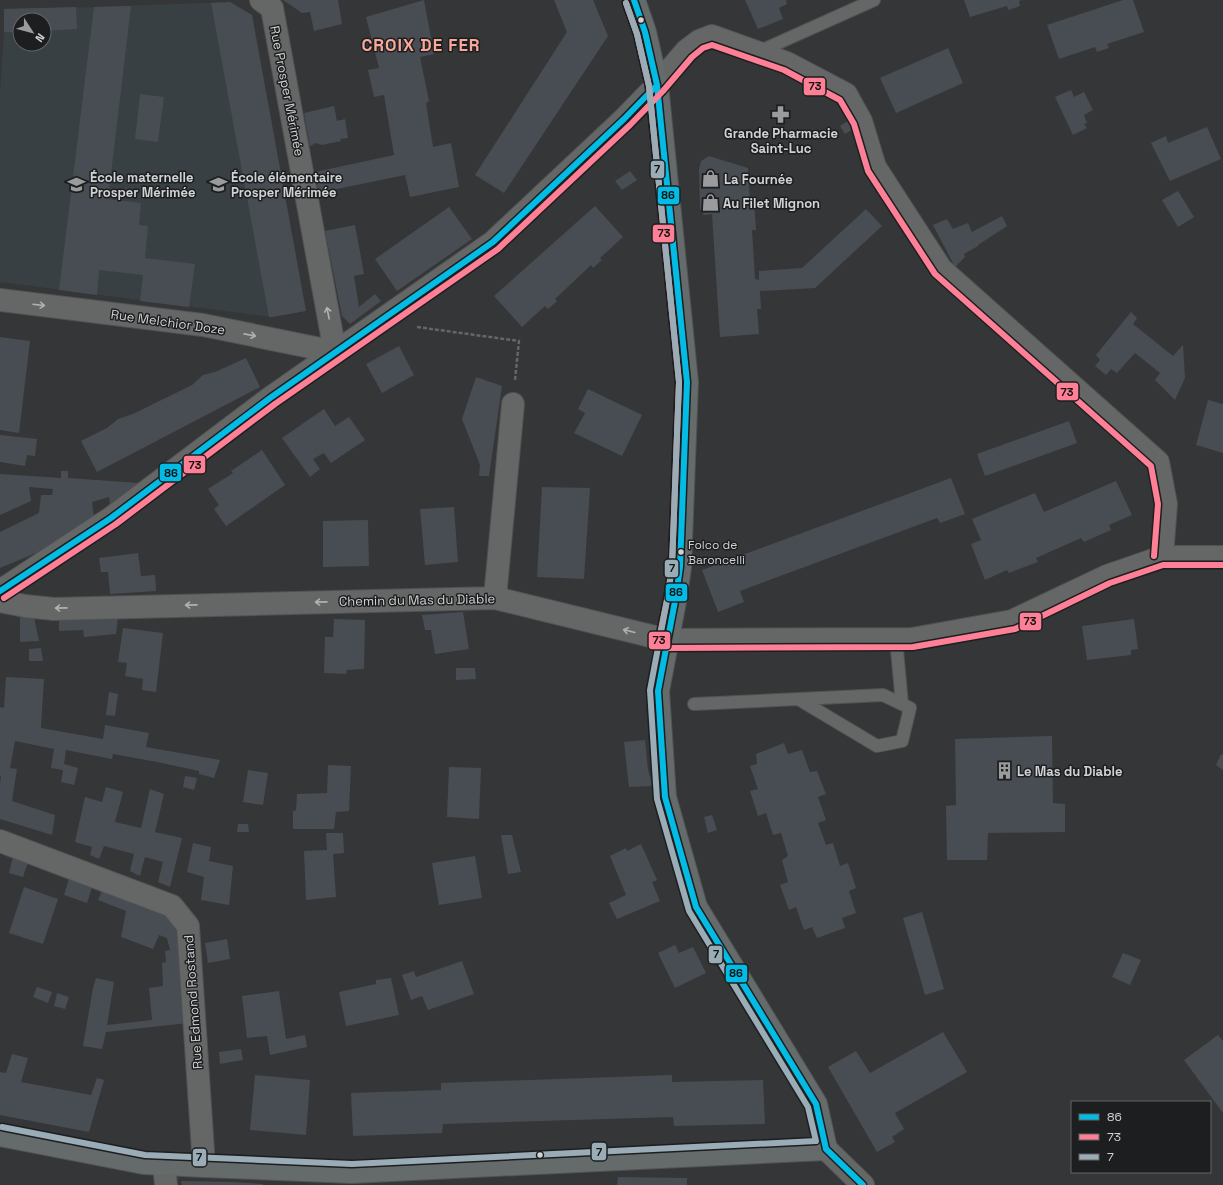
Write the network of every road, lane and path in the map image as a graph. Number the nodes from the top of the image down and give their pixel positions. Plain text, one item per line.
1 (261, 0) edge
2 (634, 0) edge
3 (874, 0) edge
4 (758, 52) junction
5 (657, 85) junction
6 (0, 300) edge
7 (399, 308) junction
8 (335, 352) junction
9 (513, 404) joint
10 (1162, 557) junction
11 (1223, 557) edge
12 (0, 591) edge
13 (495, 598) junction
14 (0, 601) edge
15 (896, 639) junction
16 (667, 640) junction
17 (800, 700) junction
18 (694, 704) dead end
19 (902, 704) junction
20 (0, 841) edge
21 (0, 1135) edge
22 (826, 1149) junction
23 (164, 1164) junction
24 (204, 1166) junction
25 (432, 1177) edge
26 (166, 1185) edge
27 (863, 1185) edge

8 -> 1 street, Rue Prosper Mérimée
2 - 5 street
3 - 4 lane
4 - 5 street
4 - 10 street
5 - 7 street
5 - 16 street
6 -> 8 street, Rue Melchior Doze
7 - 8 street
7 - 9 path
8 - 12 street
9 - 13 street
10 - 11 street, Chemin du Mas du Diable
10 - 15 street, Chemin du Mas du Diable
13 -> 14 street, Chemin du Mas du Diable
16 -> 13 street, Chemin du Mas du Diable
15 - 16 street, Chemin du Mas du Diable
15 - 19 lane
16 - 22 street
17 - 18 lane
17 - 19 lane
17 - 19 lane
20 - 24 street, Rue Edmond Rostand
21 - 23 street
22 - 25 street
22 - 27 street
23 - 24 street
23 - 26 street
24 - 25 street

